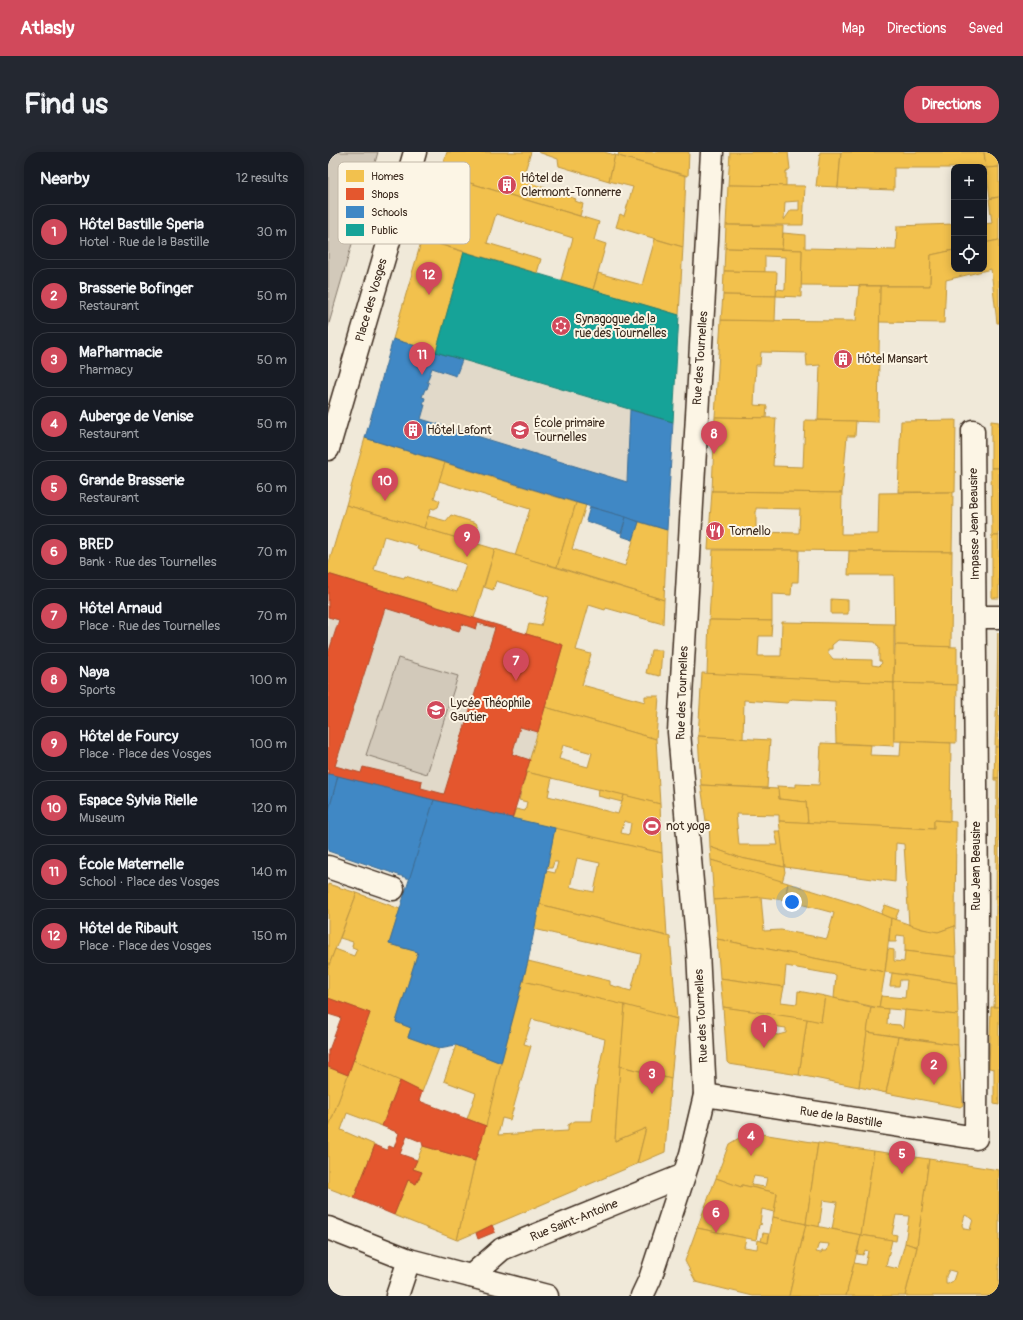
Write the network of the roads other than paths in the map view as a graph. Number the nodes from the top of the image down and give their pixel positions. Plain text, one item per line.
1 (415, 152) edge
2 (712, 152) edge
3 (412, 162) edge
4 (388, 244) edge
5 (973, 431) dead end
6 (328, 448) edge
7 (975, 617) junction
8 (999, 617) edge
9 (328, 867) edge
10 (393, 890) dead end
11 (705, 1095) junction
12 (976, 1138) joint
13 (684, 1175) junction
14 (328, 1228) edge
15 (409, 1260) junction
16 (471, 1276) junction
17 (396, 1296) edge
18 (546, 1296) edge
19 (642, 1296) edge

1 - 3 street, Place des Vosges
2 - 11 street, Rue des Tournelles
4 - 6 street, Place des Vosges
5 - 7 street, Impasse Jean Beausire
7 - 8 street
7 - 12 street, Rue Jean Beausire
9 - 10 street
11 - 12 street, Rue de la Bastille
11 - 13 street, Rue des Tournelles
13 - 16 street, Rue Saint-Antoine
13 - 19 street, Rue des Tournelles
14 - 15 street
15 - 16 street
15 - 17 street
16 - 18 street

